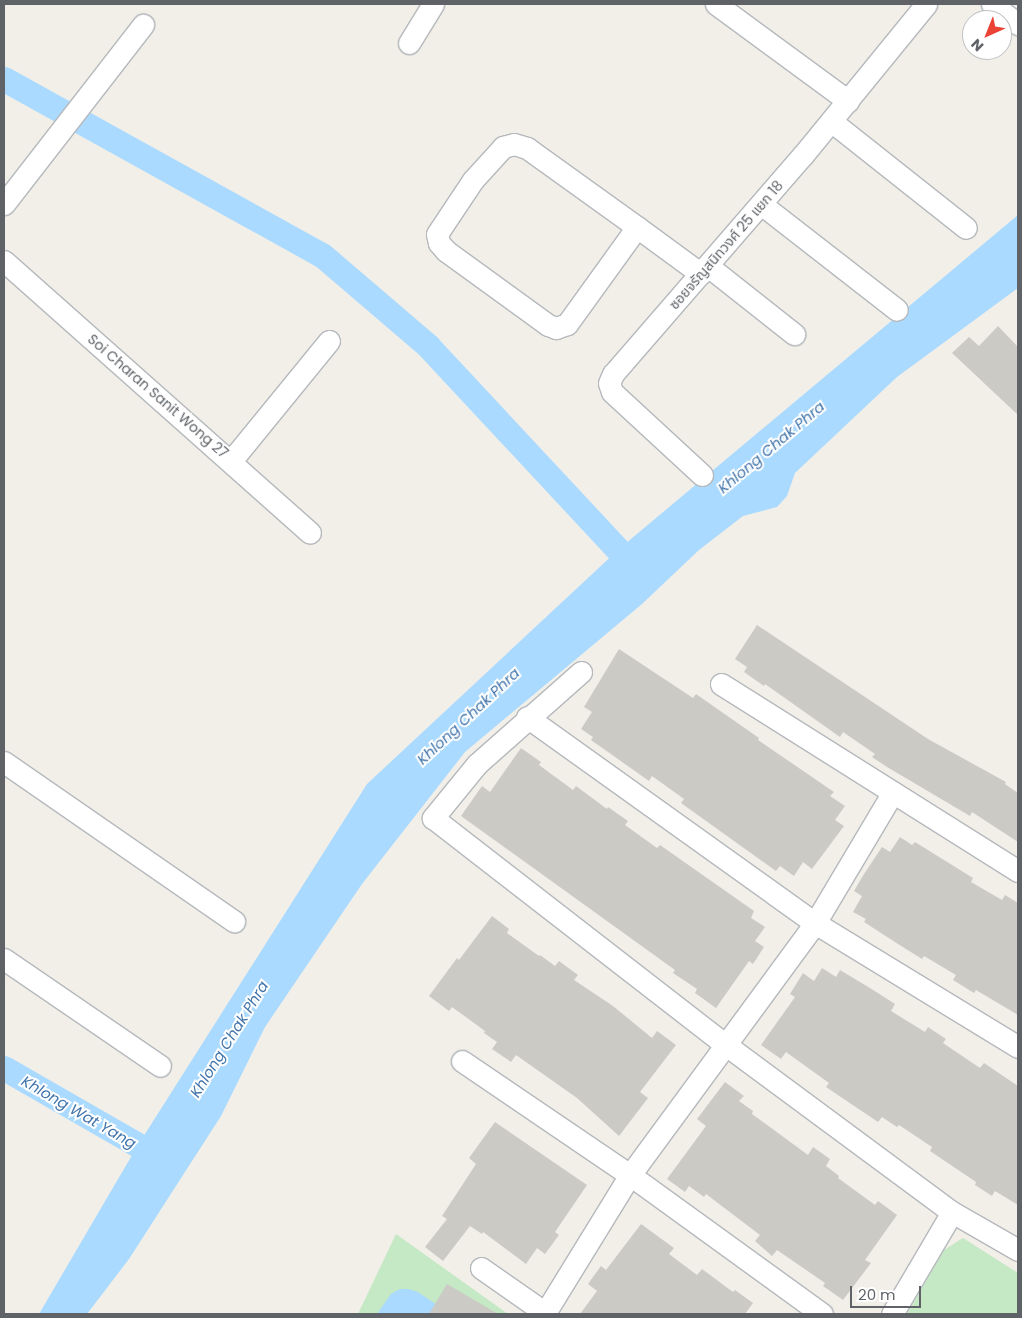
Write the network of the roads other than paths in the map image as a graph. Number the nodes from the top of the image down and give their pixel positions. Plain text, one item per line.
1 (432, 4) edge
2 (716, 4) edge
3 (926, 4) edge
4 (992, 4) edge
5 (1018, 24) edge
6 (143, 25) dead end
7 (409, 42) dead end
8 (848, 101) junction
9 (831, 120) junction
10 (4, 204) edge
11 (761, 204) junction
12 (637, 227) junction
13 (966, 228) dead end
14 (4, 261) edge
15 (704, 270) junction
16 (896, 310) dead end
17 (794, 334) dead end
18 (329, 341) dead end
19 (231, 461) junction
20 (702, 475) dead end
21 (310, 533) dead end
22 (581, 672) dead end
23 (721, 684) dead end
24 (527, 717) junction
25 (4, 762) edge
26 (893, 792) junction
27 (1018, 871) edge
28 (234, 921) dead end
29 (814, 923) junction
30 (4, 959) edge
31 (726, 1045) junction
32 (1018, 1047) edge
33 (462, 1061) dead end
34 (160, 1066) dead end
35 (630, 1174) junction
36 (952, 1212) junction
37 (1018, 1250) edge
38 (480, 1268) dead end
39 (546, 1313) edge
40 (822, 1314) edge
41 (892, 1314) edge

1 - 7 street
2 - 8 street
3 - 8 street, ซอยจรัญสนิทวงศ์ 25 แยก 18
4 - 5 street
6 - 10 street
8 - 9 street, ซอยจรัญสนิทวงศ์ 25 แยก 18
9 - 11 street, ซอยจรัญสนิทวงศ์ 25 แยก 18
9 - 13 street
11 - 15 street, ซอยจรัญสนิทวงศ์ 25 แยก 18
11 - 16 street
12 - 12 street
12 - 15 street
14 - 19 street, Soi Charan Sanit Wong 27
15 - 17 street
15 - 20 street, ซอยจรัญสนิทวงศ์ 25 แยก 18
18 - 19 street
19 - 21 street, Soi Charan Sanit Wong 27
22 - 24 street
23 - 26 street
24 - 29 street
24 - 31 street
25 - 28 street
26 - 27 street
26 - 29 street
29 - 31 street
29 - 32 street
30 - 34 street
31 - 35 street
31 - 36 street
33 - 35 street
35 - 39 street
35 - 40 street
36 - 37 street
36 - 41 street
38 - 39 street

